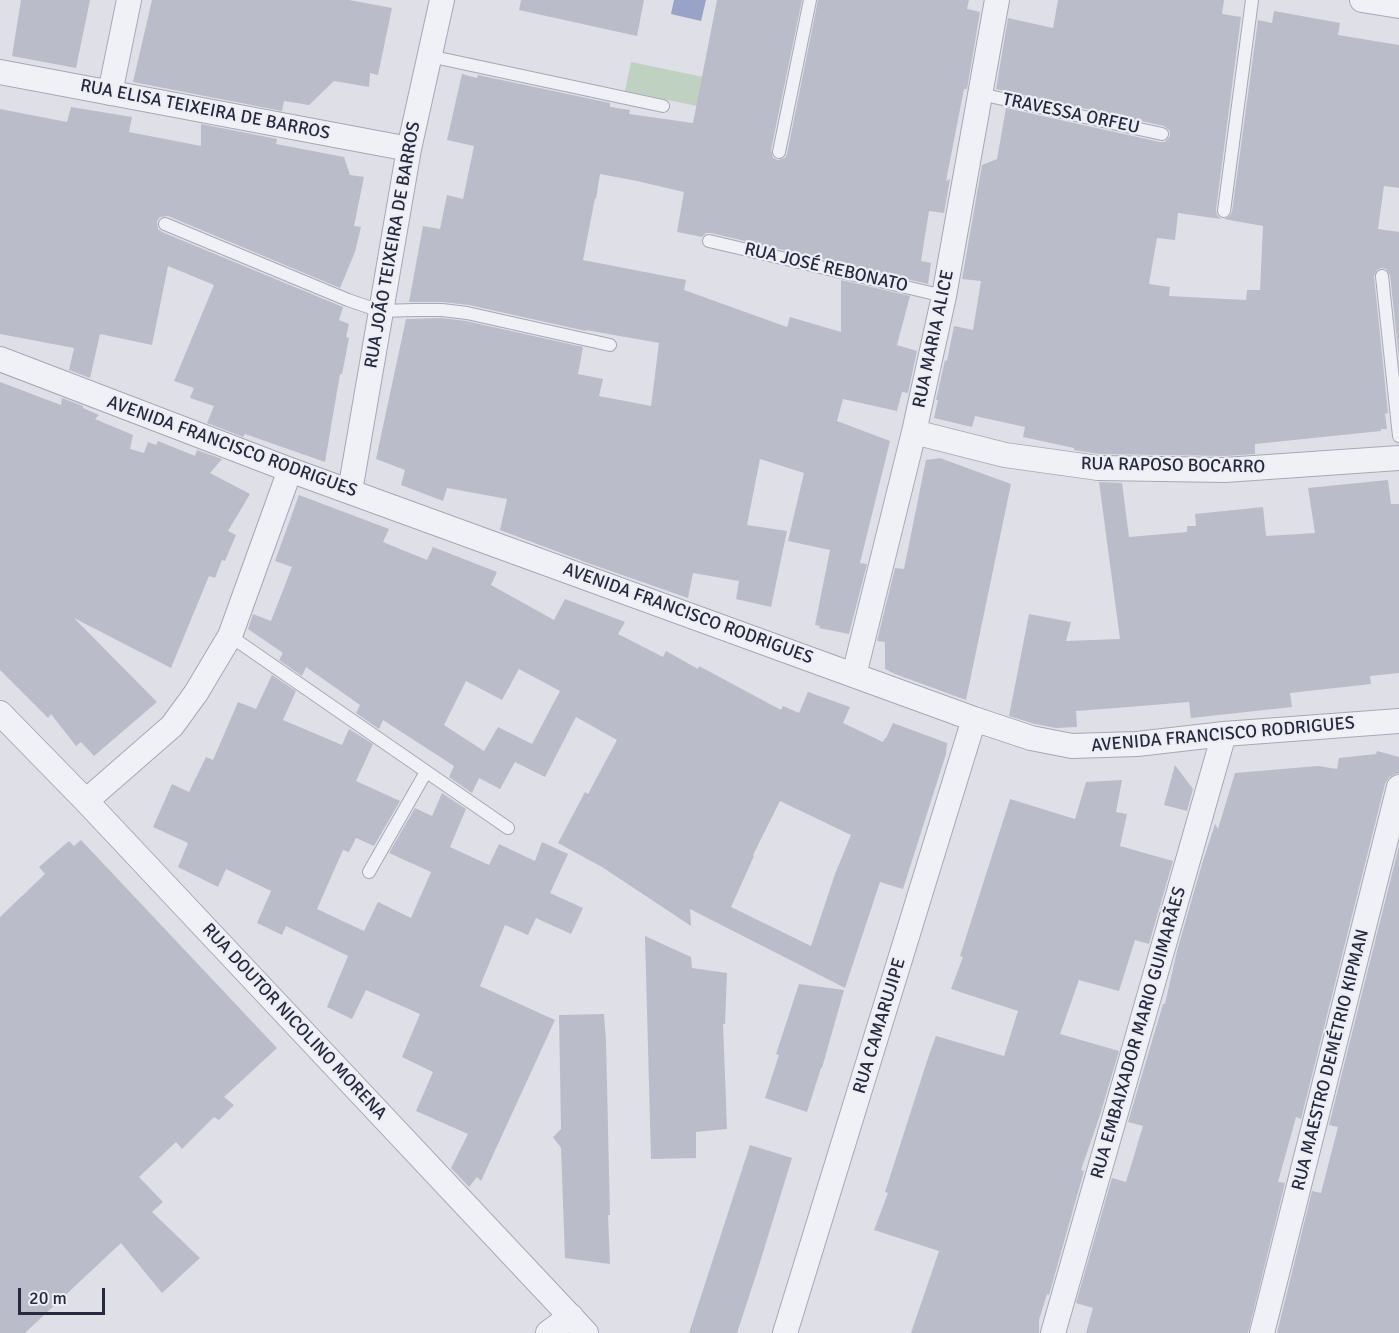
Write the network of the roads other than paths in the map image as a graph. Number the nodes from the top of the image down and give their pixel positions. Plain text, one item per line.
1 (129, 0) edge
2 (442, 0) edge
3 (810, 0) edge
4 (997, 0) edge
5 (1252, 0) edge
6 (1362, 0) edge
7 (1399, 6) edge
8 (429, 56) junction
9 (0, 72) edge
10 (110, 93) junction
11 (980, 94) junction
12 (663, 106) dead end
13 (1162, 134) dead end
14 (409, 149) junction
15 (779, 152) dead end
16 (1224, 211) dead end
17 (165, 224) dead end
18 (709, 241) dead end
19 (1382, 276) dead end
20 (944, 296) junction
21 (380, 311) junction
22 (610, 345) dead end
23 (0, 359) edge
24 (914, 432) junction
25 (1399, 436) edge
26 (1399, 459) edge
27 (290, 470) junction
28 (350, 491) junction
29 (230, 636) junction
30 (854, 675) junction
31 (0, 713) edge
32 (974, 718) junction
33 (1399, 721) edge
34 (1224, 734) junction
35 (426, 772) junction
36 (1399, 787) edge
37 (86, 801) junction
38 (508, 828) dead end
39 (369, 872) dead end
40 (578, 1324) edge
41 (548, 1333) edge
42 (785, 1333) edge
43 (1053, 1333) edge
44 (1262, 1333) edge

1 - 10 street
2 - 8 street, RUA JOÃO TEIXEIRA DE BARROS
3 - 15 lane
4 - 11 street, RUA MARIA ALICE
5 - 16 lane
6 - 7 street
8 - 12 lane
8 - 14 street, RUA JOÃO TEIXEIRA DE BARROS
9 - 10 street, RUA ELISA TEIXEIRA DE BARROS
10 - 14 street, RUA ELISA TEIXEIRA DE BARROS
11 - 13 lane, TRAVESSA ORFEU
11 - 20 street, RUA MARIA ALICE
14 - 21 street, RUA JOÃO TEIXEIRA DE BARROS
17 - 21 lane
18 - 20 lane, RUA JOSÉ REBONATO
19 - 25 lane
20 - 24 street, RUA MARIA ALICE
21 - 22 lane
21 - 28 street, RUA JOÃO TEIXEIRA DE BARROS
23 - 27 street, AVENIDA FRANCISCO RODRIGUES
24 - 26 street, RUA RAPOSO BOCARRO
24 - 30 street, RUA MARIA ALICE
27 - 28 street, AVENIDA FRANCISCO RODRIGUES
27 - 29 street
28 - 30 street, AVENIDA FRANCISCO RODRIGUES
29 - 35 lane
29 - 37 street
30 - 32 street, AVENIDA FRANCISCO RODRIGUES
31 - 37 street, RUA DOUTOR NICOLINO MORENA
32 - 34 street, AVENIDA FRANCISCO RODRIGUES
32 - 42 street, RUA CAMARUJIPE
33 - 34 street, AVENIDA FRANCISCO RODRIGUES
34 - 43 street, RUA EMBAIXADOR MARIO GUIMARÃES
35 - 38 lane
35 - 39 lane
36 - 44 street, RUA MAESTRO DEMÉTRIO KIPMAN
37 - 40 street, RUA DOUTOR NICOLINO MORENA
40 - 41 street

